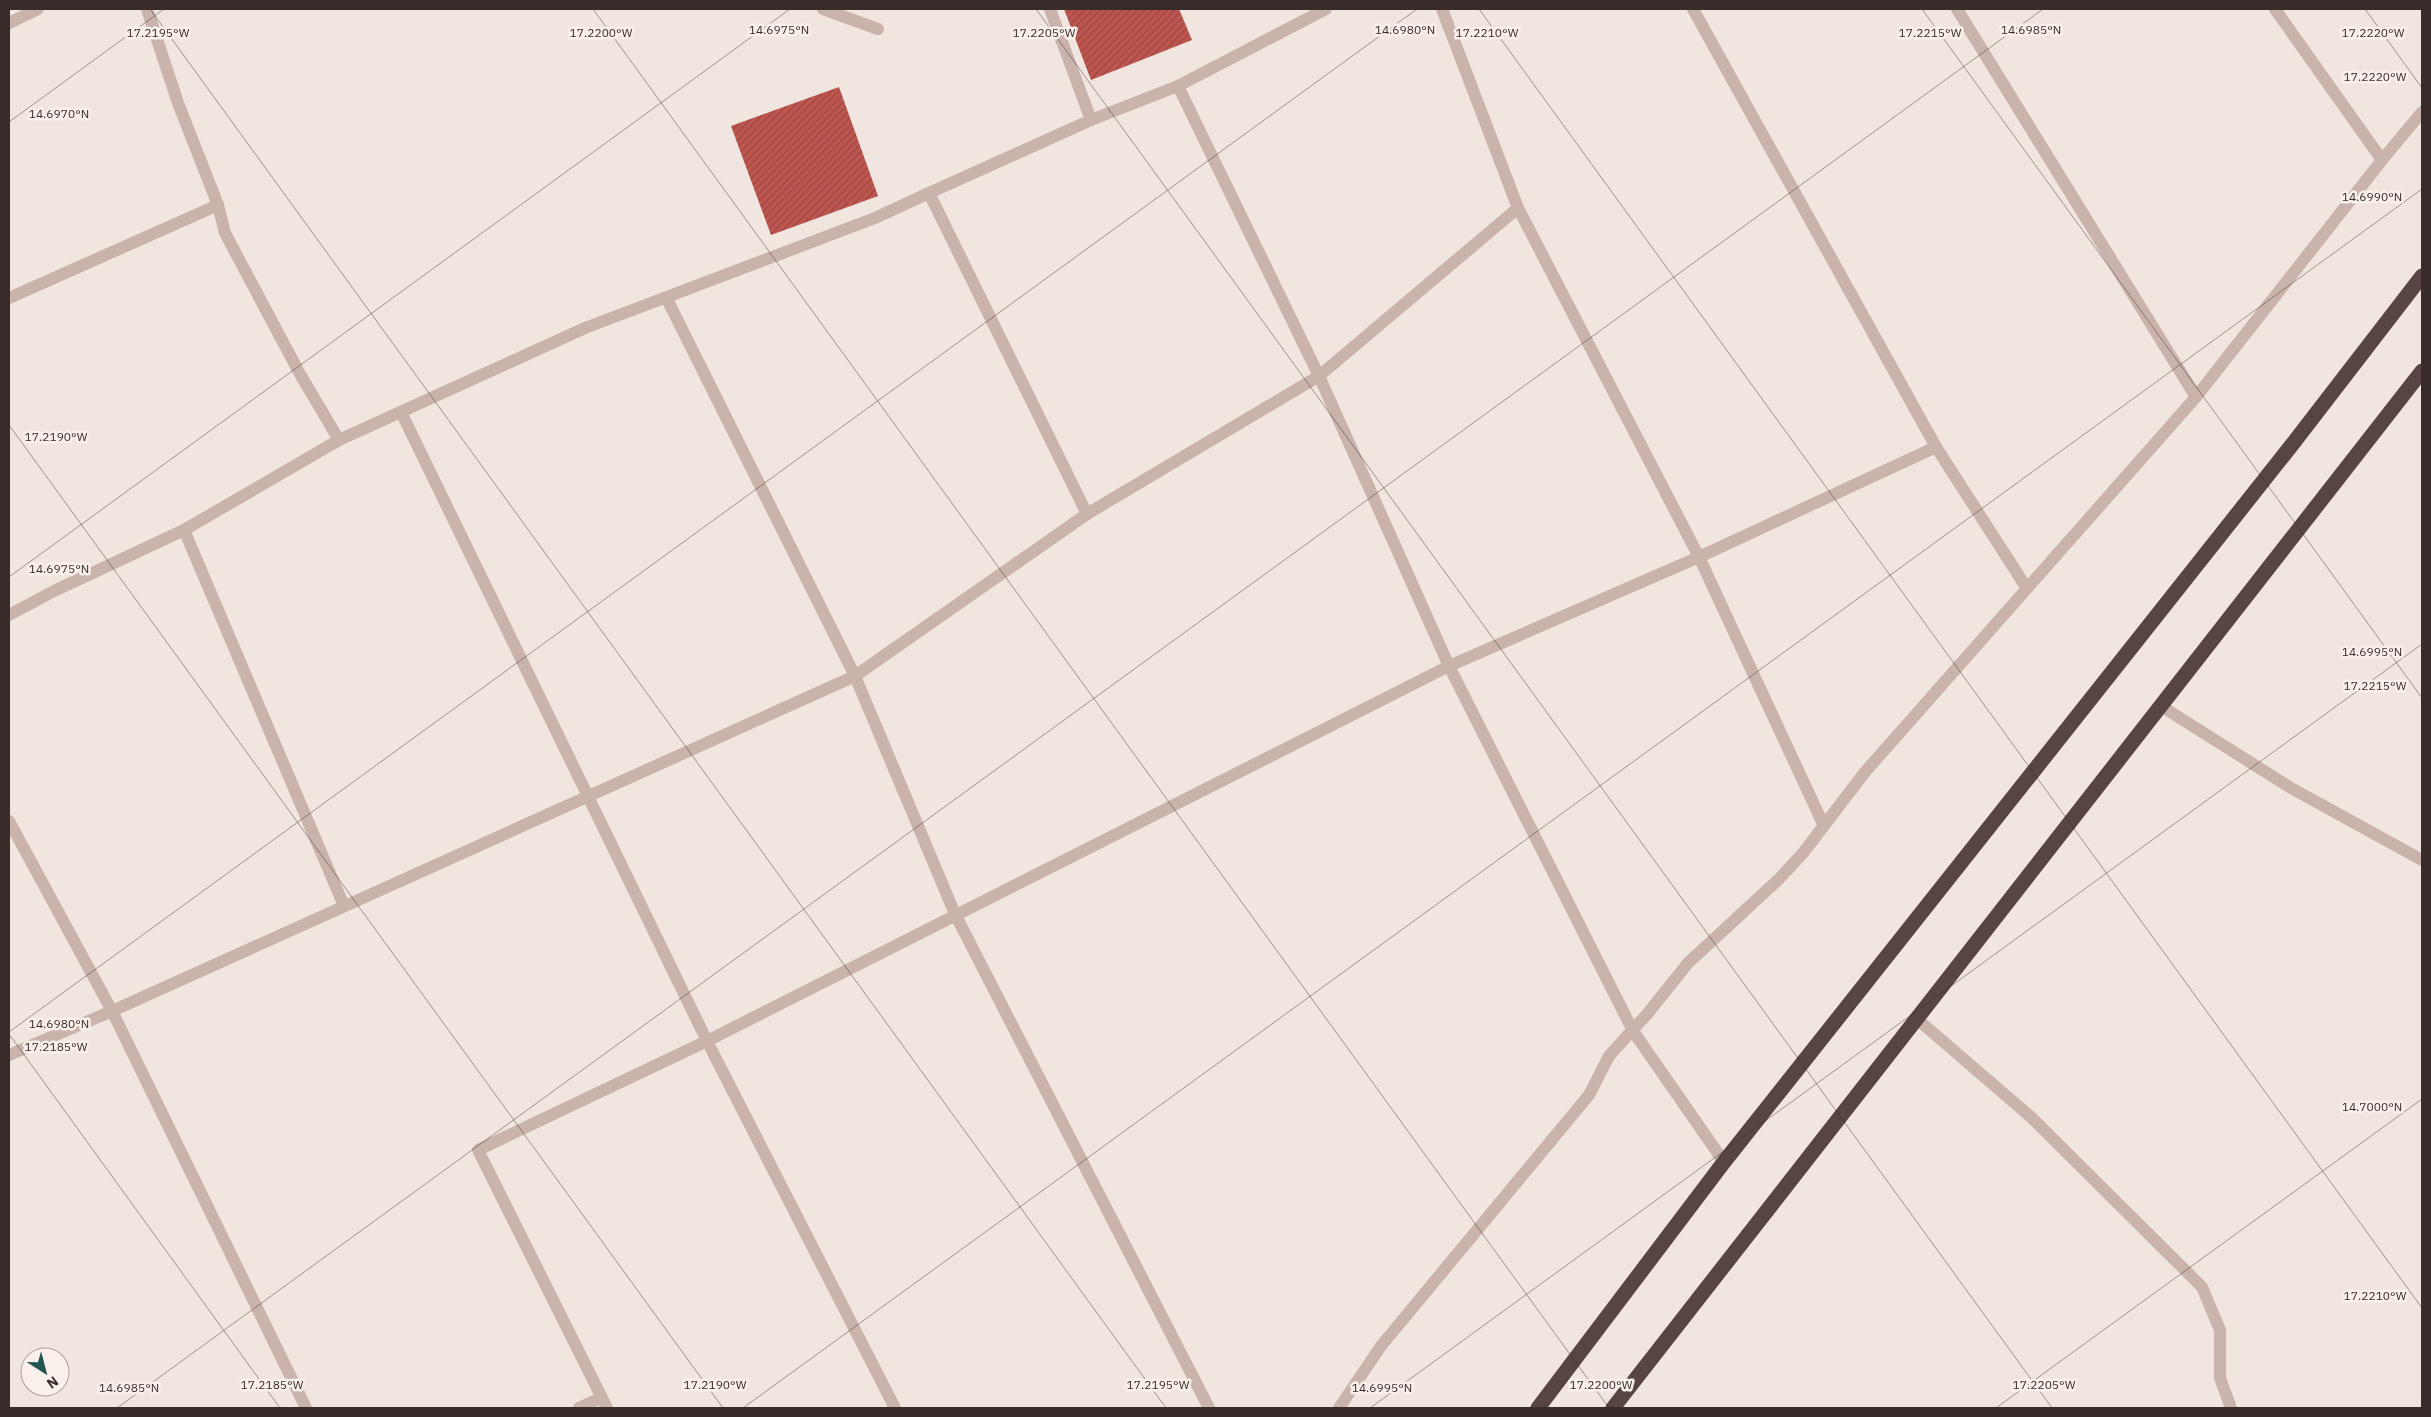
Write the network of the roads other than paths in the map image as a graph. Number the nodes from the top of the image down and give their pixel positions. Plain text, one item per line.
1 (38, 9) edge
2 (147, 9) edge
3 (823, 9) edge
4 (1050, 9) edge
5 (1326, 9) edge
6 (1442, 9) edge
7 (1693, 9) edge
8 (1957, 9) edge
9 (2275, 9) edge
10 (9, 23) edge
11 (878, 29) dead end
12 (1178, 86) junction
13 (2422, 112) edge
14 (1091, 120) junction
15 (2382, 160) junction
16 (929, 193) junction
17 (218, 205) junction
18 (1518, 208) junction
19 (2422, 276) edge
20 (9, 298) edge
21 (667, 299) junction
22 (2422, 371) edge
23 (1319, 376) junction
24 (2196, 397) junction
25 (402, 412) junction
26 (339, 440) junction
27 (1936, 448) junction
28 (1087, 514) junction
29 (184, 530) junction
30 (1699, 557) junction
31 (2026, 587) junction
32 (9, 615) edge
33 (1449, 666) junction
34 (855, 676) junction
35 (2161, 706) junction
36 (587, 797) junction
37 (9, 821) edge
38 (1824, 826) junction
39 (2422, 860) edge
40 (344, 906) junction
41 (955, 914) junction
42 (112, 1010) junction
43 (1917, 1019) junction
44 (1633, 1031) junction
45 (707, 1041) junction
46 (9, 1055) edge
47 (1724, 1162) junction
48 (604, 1403) edge
49 (306, 1408) edge
50 (579, 1408) edge
51 (895, 1408) edge
52 (1209, 1408) edge
53 (1339, 1408) edge
54 (1538, 1408) edge
55 (1613, 1408) edge
56 (2231, 1408) edge

1 - 10 street
2 - 17 street
3 - 11 street
4 - 14 street
5 - 12 street
6 - 18 street
7 - 27 street
8 - 24 street
9 - 15 street
12 - 14 street
12 - 23 street
13 - 15 street
14 - 16 street
15 - 24 street
16 - 21 street
16 - 28 street
17 - 20 street
17 - 26 street
18 - 23 street
18 - 30 street
19 - 47 highway
21 - 25 street
21 - 34 street
22 - 35 highway
23 - 28 street
23 - 33 street
24 - 31 street
25 - 26 street
25 - 36 street
26 - 29 street
27 - 30 street
27 - 31 street
28 - 34 street
29 - 32 street
29 - 40 street
30 - 33 street
30 - 38 street
31 - 38 street
33 - 41 street
33 - 44 street
34 - 36 street
34 - 41 street
35 - 39 street
35 - 43 highway
36 - 40 street
36 - 45 street
37 - 42 street
38 - 44 street
40 - 42 street
41 - 45 street
41 - 52 street
42 - 46 street
42 - 49 street
43 - 55 highway
43 - 56 street
44 - 47 street
44 - 53 street
45 - 48 street
45 - 51 street
47 - 54 highway
48 - 50 street

